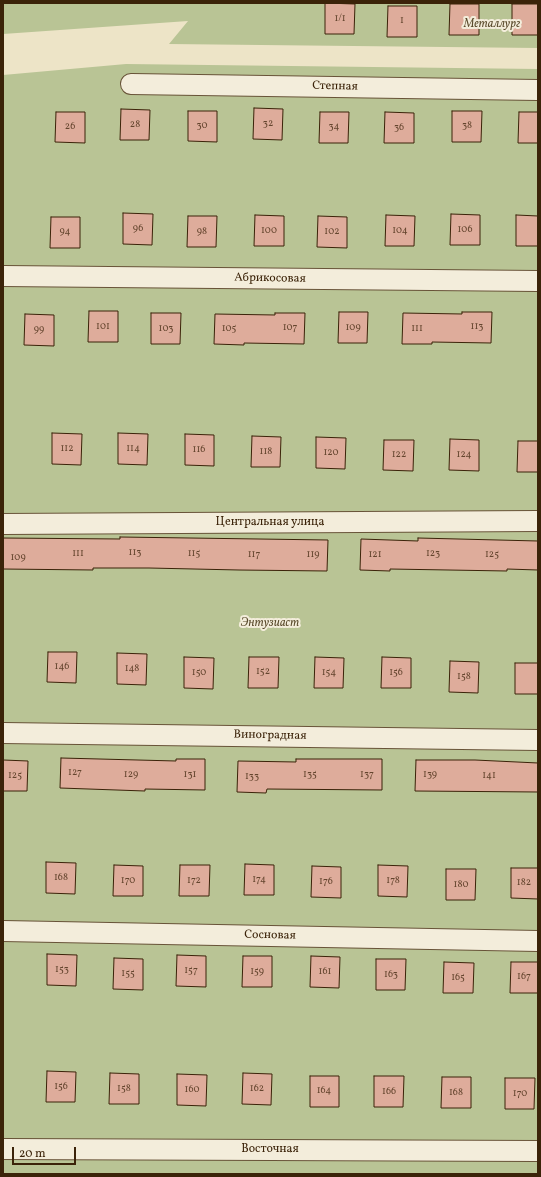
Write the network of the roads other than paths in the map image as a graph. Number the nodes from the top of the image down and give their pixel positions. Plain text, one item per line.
1 (131, 84) dead end
2 (538, 90) edge
3 (3, 276) edge
4 (538, 281) edge
5 (538, 521) edge
6 (3, 524) edge
7 (3, 732) edge
8 (538, 740) edge
9 (3, 931) edge
10 (538, 941) edge
11 (3, 1149) edge
12 (538, 1151) edge

1 - 2 street, Степная
3 - 4 street, Абрикосовая
5 - 6 street, Центральная улица
7 - 8 street, Виноградная
9 - 10 street, Сосновая
11 - 12 street, Восточная

